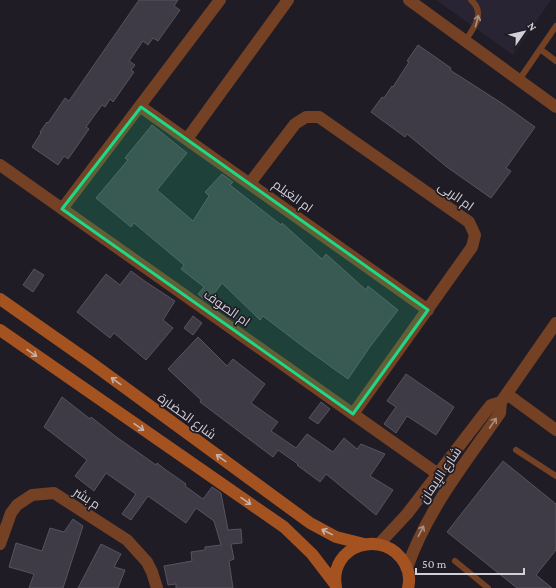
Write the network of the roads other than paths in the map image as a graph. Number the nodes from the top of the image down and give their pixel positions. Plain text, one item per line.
1 (220, 0) edge
2 (288, 0) edge
3 (409, 0) edge
4 (471, 0) edge
5 (556, 26) edge
6 (466, 41) junction
7 (540, 49) junction
8 (556, 61) edge
9 (519, 80) junction
10 (141, 107) junction
11 (556, 107) edge
12 (187, 138) junction
13 (0, 165) edge
14 (250, 183) junction
15 (62, 209) junction
16 (0, 299) edge
17 (428, 310) junction
18 (556, 323) edge
19 (0, 330) edge
20 (504, 398) junction
21 (353, 414) junction
22 (556, 430) edge
23 (516, 450) dead end
24 (438, 474) junction
25 (556, 476) edge
26 (0, 544) edge
27 (364, 544) junction
28 (379, 544) junction
29 (455, 562) dead end
30 (407, 568) junction
31 (336, 586) edge
32 (410, 587) edge
33 (157, 588) edge
34 (488, 588) edge

1 - 10 street
2 - 12 street
3 - 6 street
6 -> 4 lane
5 - 7 lane
6 - 9 street
7 - 8 lane
7 - 9 lane
9 - 11 street
10 - 12 street, ام الغيلم
10 - 15 street
12 - 14 street, ام الغيلم
13 - 15 street, ام الصوف
14 - 17 street, ام الغيلم
14 - 17 street, ام الربى
15 - 21 street, ام الصوف
27 -> 16 street, شارع الحضارة
17 - 21 street, ام الربى
18 - 20 street, شارع الإيمان
19 -> 31 street
20 - 22 street
20 - 24 street, شارع الإيمان
30 -> 20 street, شارع الإيمان
21 - 24 street, ام الصوف
23 - 25 lane
24 - 28 street, شارع الإيمان
26 - 33 street, م بشر
27 - 28 street
27 - 31 street
28 - 30 street
29 - 34 lane
30 - 32 street

